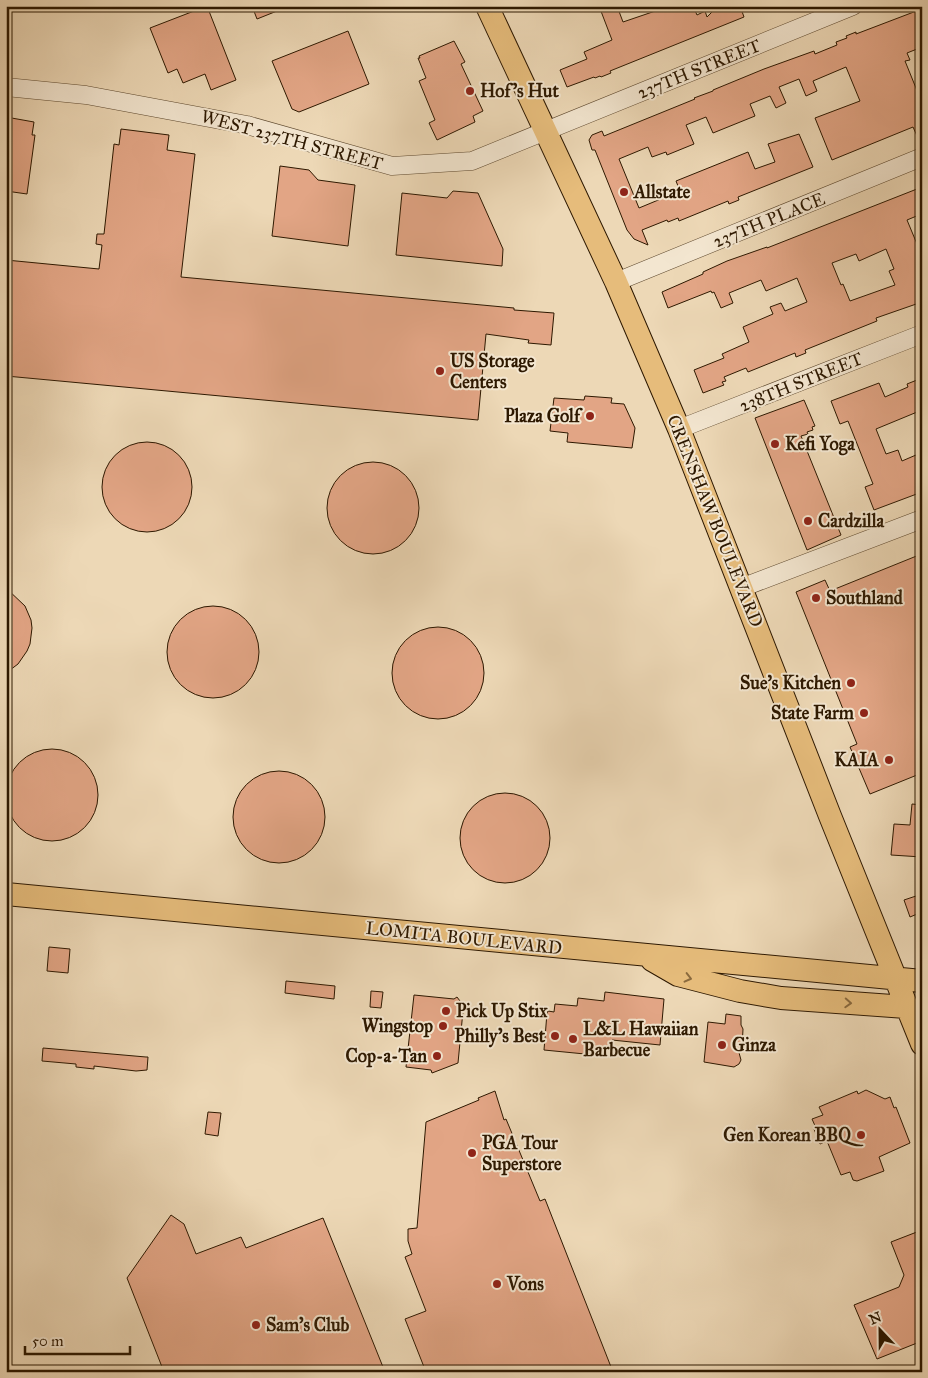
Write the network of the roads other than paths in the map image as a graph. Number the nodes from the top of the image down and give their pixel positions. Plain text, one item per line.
1 (487, 6) edge
2 (853, 6) edge
3 (6, 87) edge
4 (544, 131) junction
5 (922, 157) edge
6 (616, 282) junction
7 (922, 334) edge
8 (679, 429) junction
9 (922, 518) edge
10 (741, 588) junction
11 (6, 894) edge
12 (645, 956) junction
13 (895, 978) junction
14 (922, 981) edge
15 (906, 1007) junction
16 (922, 1044) edge

1 - 4 main road, CRENSHAW BOULEVARD
2 - 4 street, 237TH STREET
3 - 4 street, WEST 237TH STREET
4 - 6 main road, CRENSHAW BOULEVARD
5 - 6 street, 237TH PLACE
6 - 8 main road, CRENSHAW BOULEVARD
7 - 8 street, 238TH STREET
8 - 10 main road, CRENSHAW BOULEVARD
9 - 10 street
10 - 13 main road, CRENSHAW BOULEVARD
11 - 12 main road, LOMITA BOULEVARD
12 - 13 main road, LOMITA BOULEVARD
12 -> 15 main road
13 - 14 main road, LOMITA BOULEVARD
13 - 15 main road, CRENSHAW BOULEVARD
15 - 16 main road, CRENSHAW BOULEVARD

